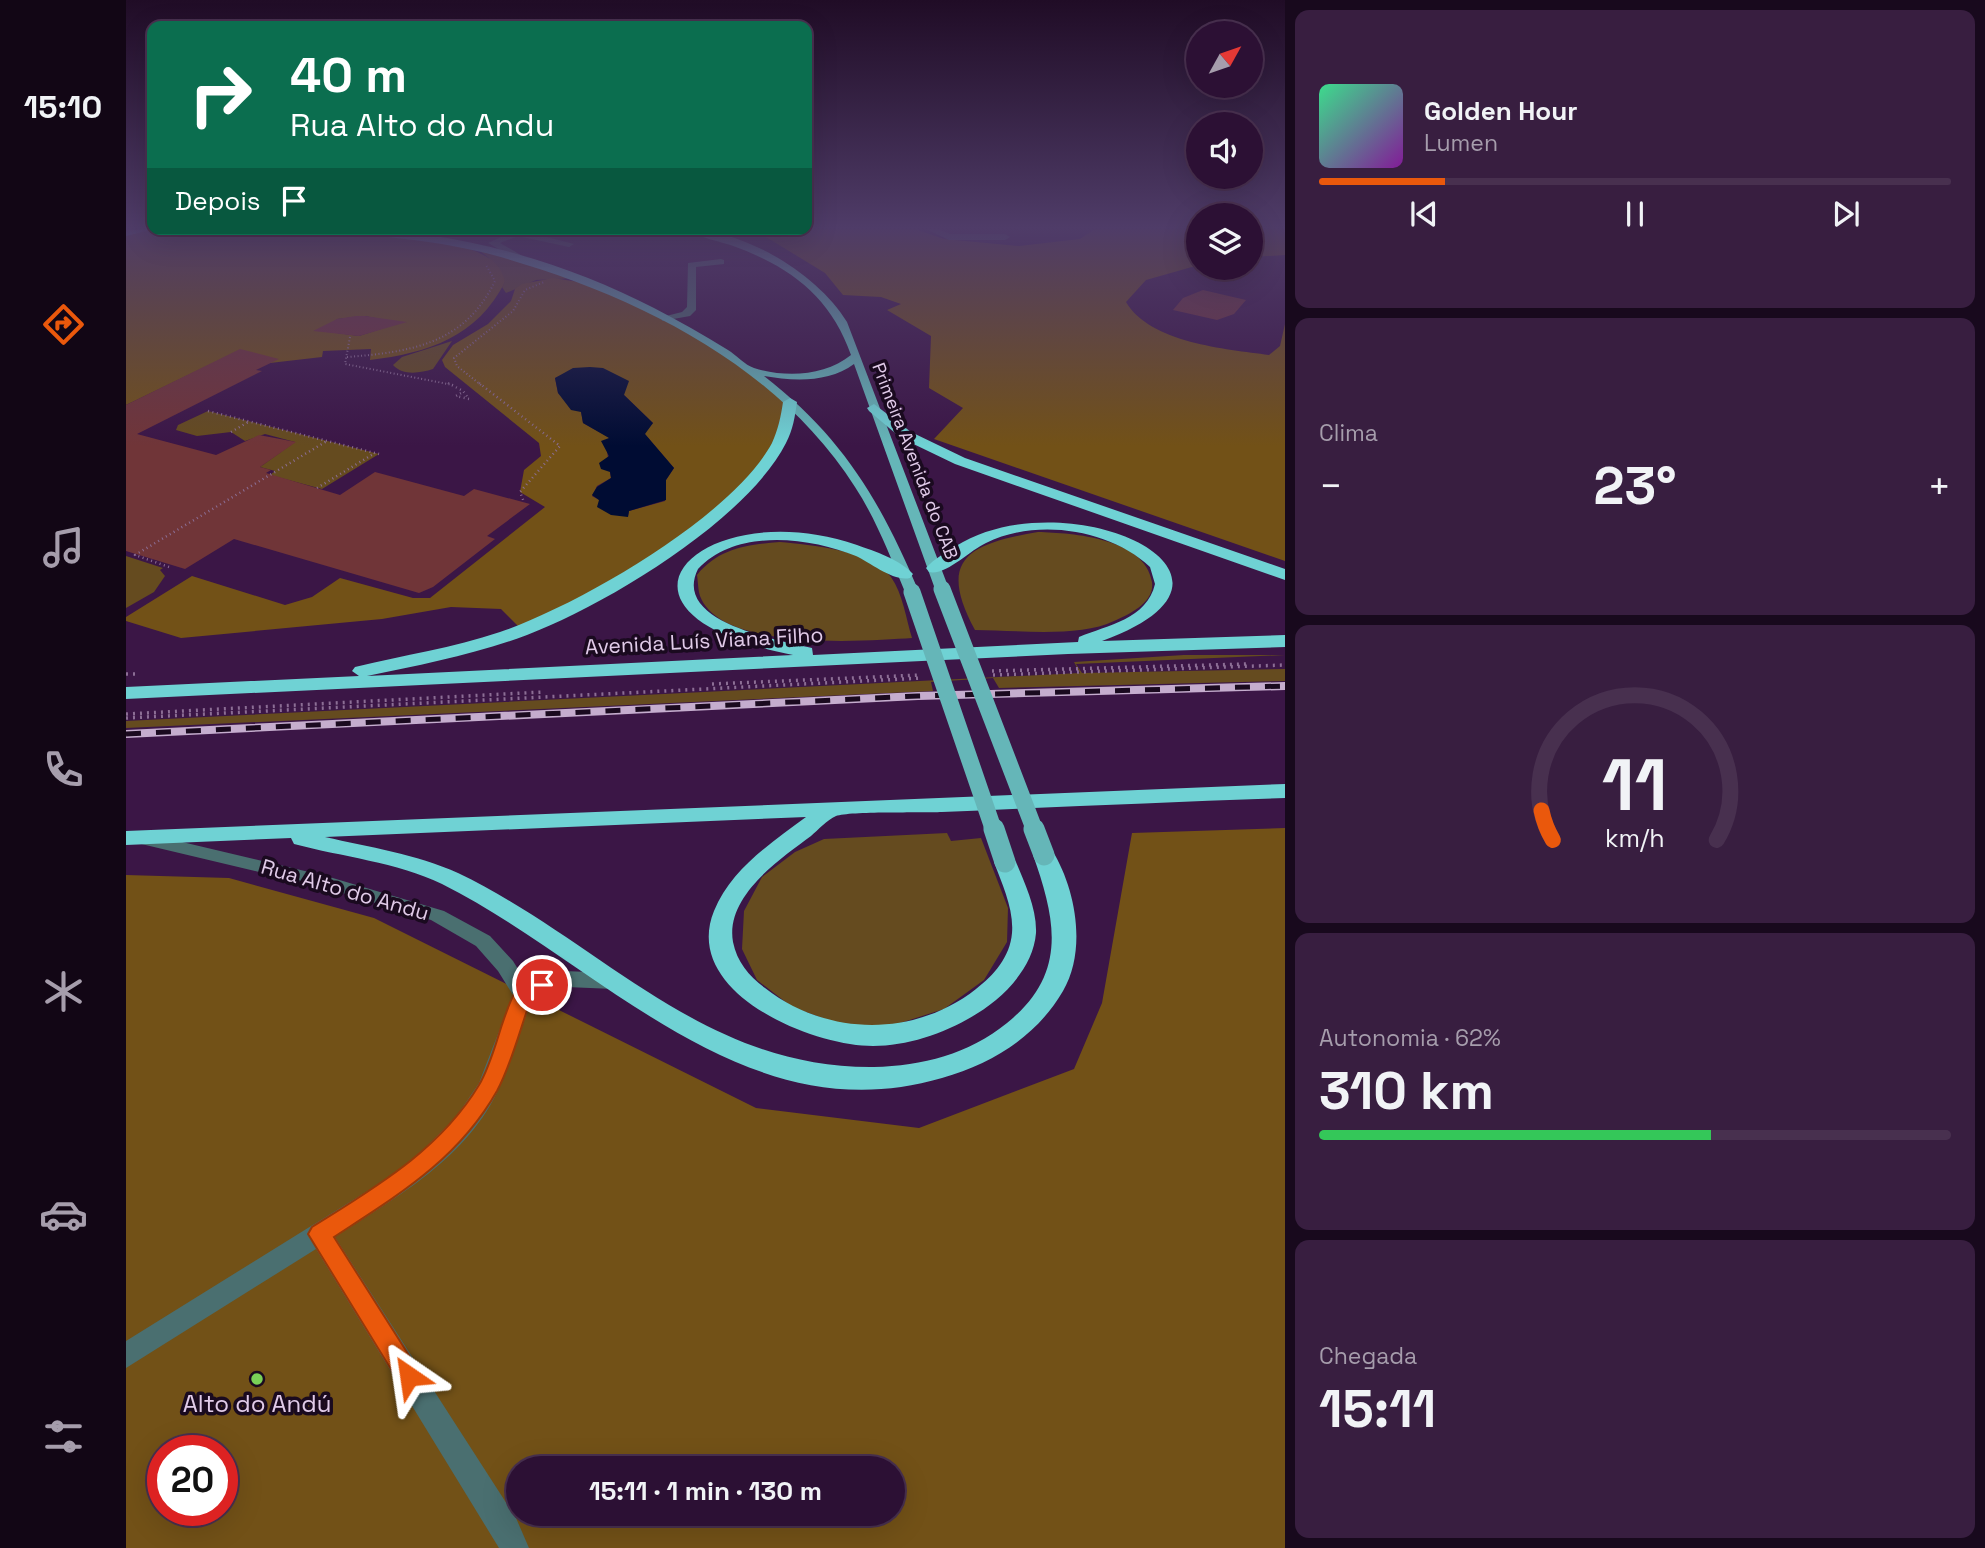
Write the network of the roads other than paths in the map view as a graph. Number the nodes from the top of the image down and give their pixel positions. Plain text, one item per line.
1 (628, 301) edge
2 (692, 301) edge
3 (828, 301) edge
4 (666, 319) junction
5 (855, 358) junction
6 (750, 371) junction
7 (790, 402) junction
8 (874, 408) junction
9 (935, 568) junction
10 (904, 574) junction
11 (1285, 575) edge
12 (1285, 641) edge
13 (1068, 648) junction
14 (852, 658) junction
15 (298, 685) junction
16 (126, 693) edge
17 (1282, 791) edge
18 (830, 810) junction
19 (279, 834) junction
20 (131, 838) edge
21 (1044, 855) joint
22 (1006, 862) joint
23 (614, 981) junction
24 (523, 995) junction
25 (320, 1234) junction
26 (126, 1356) edge
27 (514, 1548) edge

1 - 4 main road
2 - 4 lane
3 - 5 main road, Primeira Avenida do CAB
4 - 6 main road
5 - 6 main road
5 - 8 main road, Primeira Avenida do CAB
6 - 7 main road
7 - 10 main road
7 - 15 highway
8 - 9 main road, Primeira Avenida do CAB
8 - 11 highway
9 - 13 highway
9 - 21 main road, Primeira Avenida do CAB, bridge
10 - 14 highway
10 - 22 main road, bridge
12 - 13 highway, Avenida Luís Viana Filho
13 - 14 highway, Avenida Luís Viana Filho
14 - 15 highway, Avenida Luís Viana Filho
15 - 16 highway, Avenida Luís Viana Filho
17 - 18 highway
18 - 19 highway
18 - 22 highway
19 - 20 highway
19 - 23 highway
20 - 24 lane, Rua Alto do Andu
21 - 23 highway
23 - 24 lane
24 - 25 lane
25 - 26 lane
25 - 27 lane

